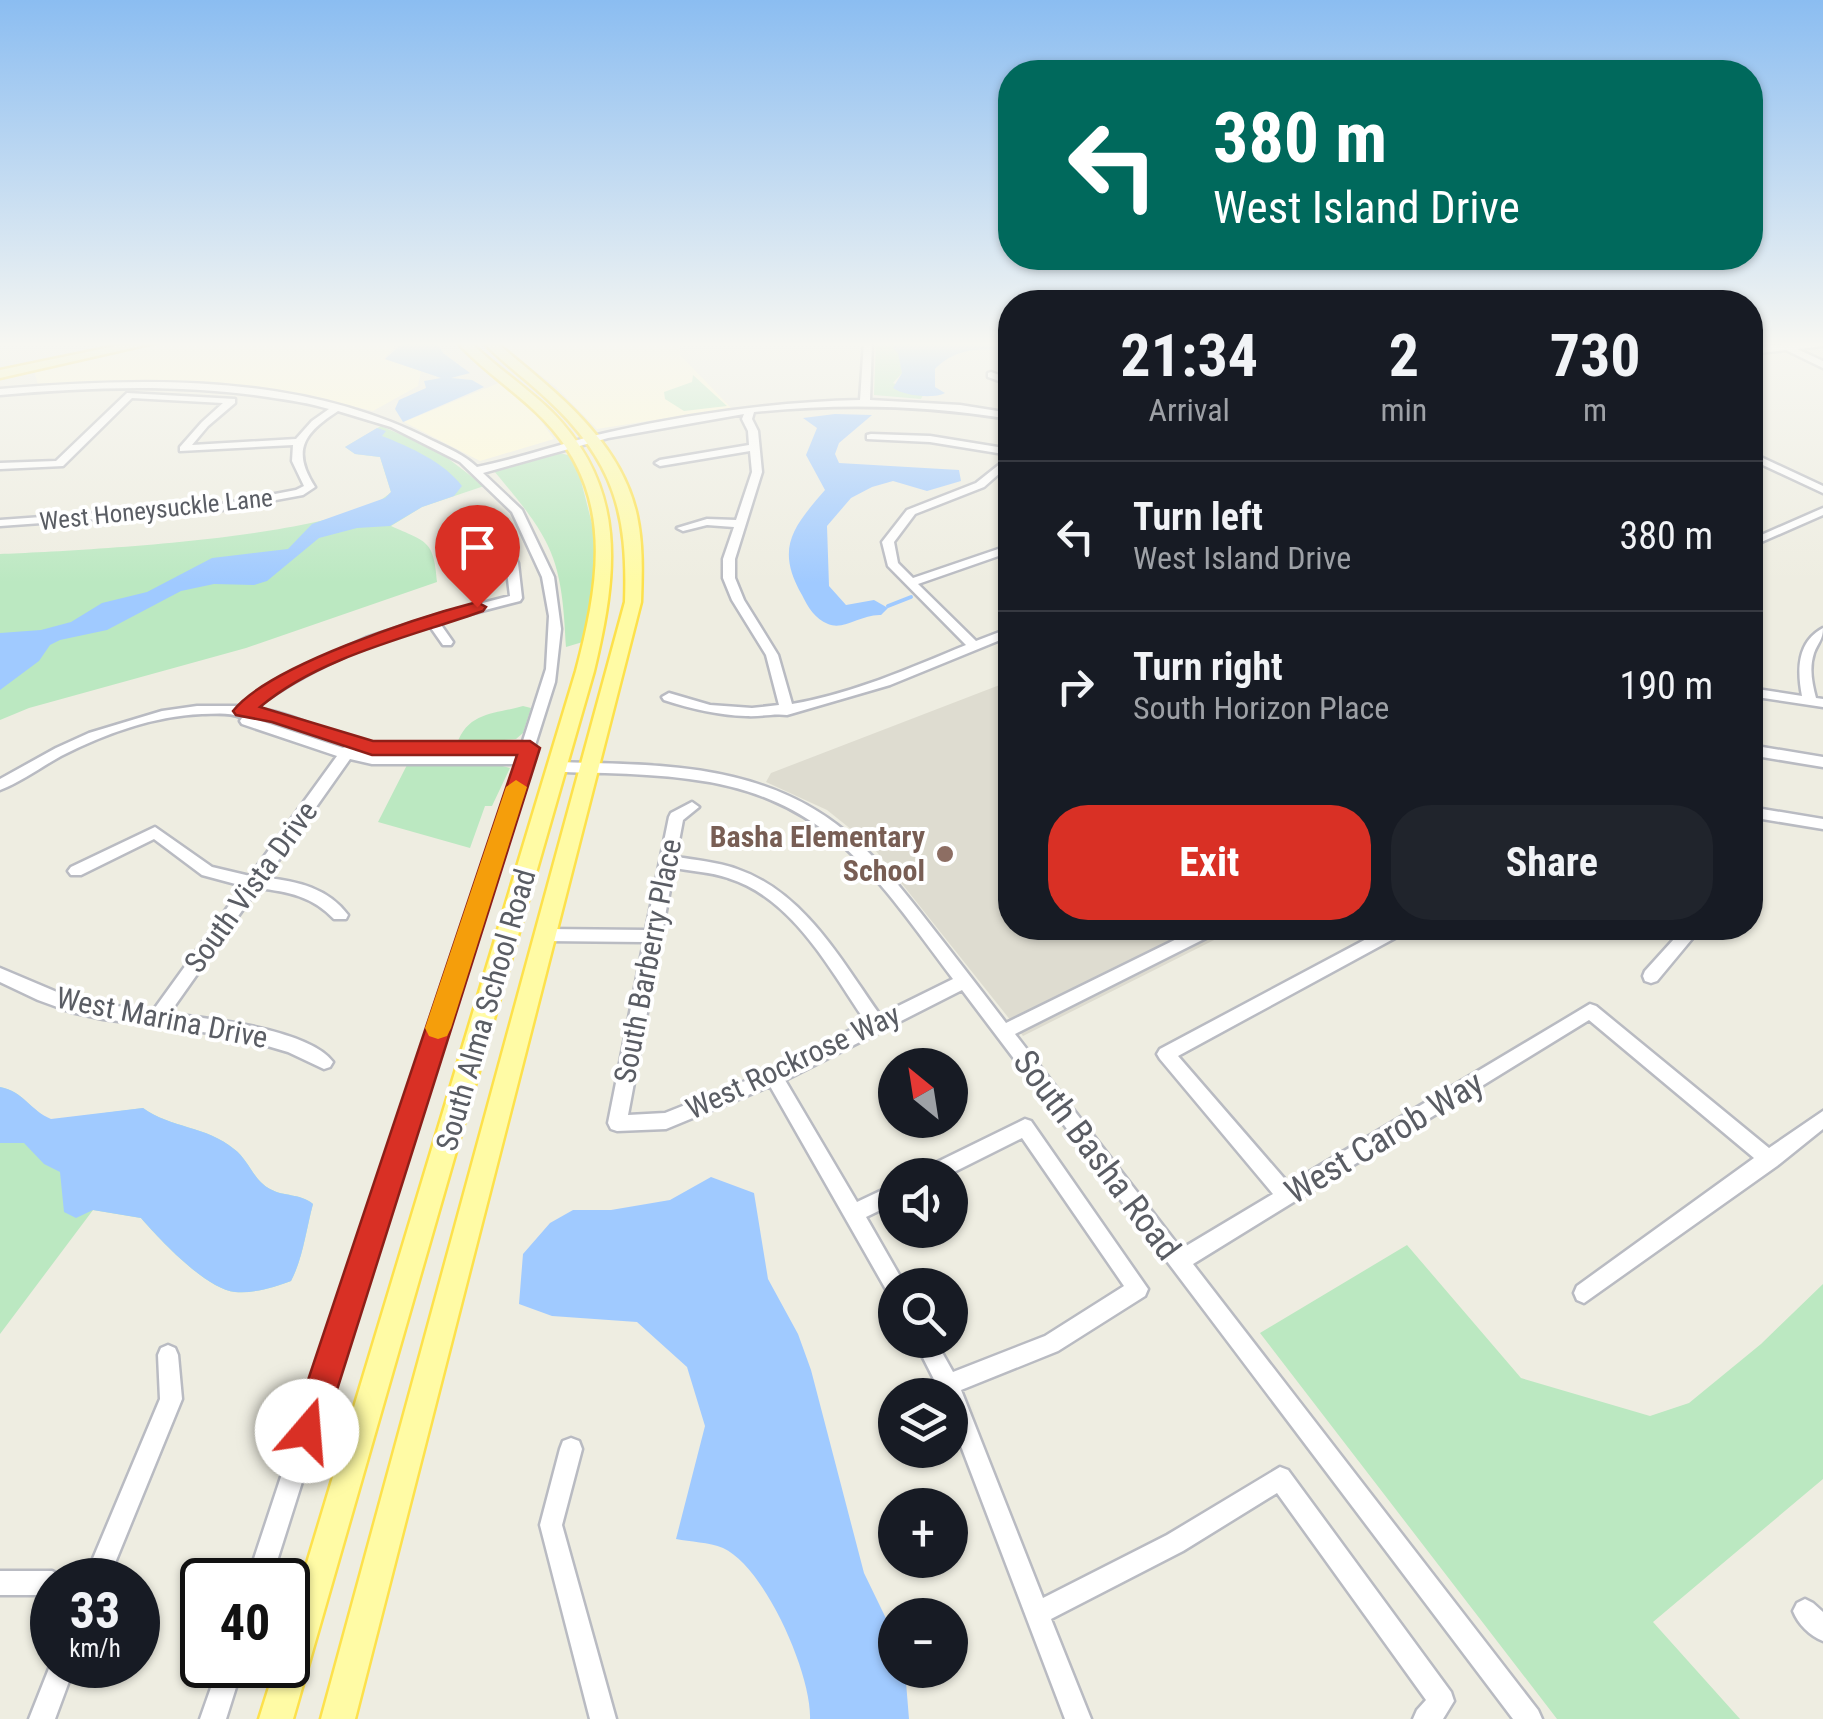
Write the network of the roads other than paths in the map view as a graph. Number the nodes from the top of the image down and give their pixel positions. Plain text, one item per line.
1 (102, 422) edge
2 (210, 422) edge
3 (315, 422) edge
4 (382, 422) edge
5 (558, 422) edge
6 (573, 422) edge
7 (666, 422) edge
8 (749, 422) edge
9 (872, 437) dead end
10 (583, 441) junction
11 (298, 442) junction
12 (756, 448) junction
13 (998, 453) edge
14 (1763, 462) edge
15 (660, 463) dead end
16 (0, 466) edge
17 (998, 467) edge
18 (476, 471) junction
19 (1823, 490) edge
20 (1823, 511) edge
21 (0, 524) edge
22 (740, 524) junction
23 (484, 527) dead end
24 (683, 528) dead end
25 (1763, 538) edge
26 (998, 552) edge
27 (909, 583) junction
28 (432, 621) junction
29 (1823, 632) edge
30 (998, 637) edge
31 (447, 642) dead end
32 (974, 646) junction
33 (1763, 694) edge
34 (669, 697) dead end
35 (1816, 702) edge
36 (788, 711) junction
37 (238, 715) junction
38 (350, 749) junction
39 (1763, 752) edge
40 (65, 754) junction
41 (528, 754) junction
42 (1823, 762) edge
43 (557, 767) junction
44 (591, 768) junction
45 (0, 785) edge
46 (0, 797) edge
47 (692, 807) dead end
48 (1763, 814) edge
49 (1823, 824) edge
50 (670, 862) junction
51 (76, 871) dead end
52 (255, 881) junction
53 (340, 916) dead end
54 (545, 935) junction
55 (652, 936) junction
56 (1188, 940) edge
57 (1378, 940) edge
58 (1683, 940) edge
59 (0, 975) edge
60 (1651, 976) dead end
61 (964, 982) junction
62 (156, 1019) junction
63 (877, 1024) junction
64 (1004, 1032) junction
65 (324, 1062) dead end
66 (774, 1077) junction
67 (1823, 1119) edge
68 (617, 1124) joint
69 (964, 1158) edge
70 (1770, 1160) junction
71 (1287, 1196) junction
72 (878, 1201) edge
73 (855, 1213) junction
74 (1178, 1262) junction
75 (885, 1268) edge
76 (1584, 1293) dead end
77 (168, 1355) dead end
78 (964, 1378) edge
79 (968, 1436) edge
80 (571, 1449) dead end
81 (105, 1558) edge
82 (266, 1558) edge
83 (30, 1582) edge
84 (0, 1583) edge
85 (1805, 1611) dead end
86 (1037, 1614) junction
87 (1823, 1629) edge
88 (54, 1688) edge
89 (224, 1688) edge
90 (1434, 1710) edge
91 (42, 1719) edge
92 (214, 1719) edge
93 (276, 1719) edge
94 (338, 1719) edge
95 (603, 1719) edge
96 (1078, 1719) edge
97 (1528, 1719) edge

1 - 16 street
2 - 11 street
3 - 11 street
4 - 18 street
5 - 10 main road, South Alma School Road
6 - 10 main road, South Alma School Road
7 - 10 street
8 - 12 street
9 - 13 street
10 - 18 street
10 - 43 main road, South Alma School Road
10 - 44 main road, South Alma School Road
11 - 21 street, West Honeysuckle Lane
12 - 15 street
12 - 22 street
14 - 19 street
17 - 27 street
18 - 41 street
20 - 25 street
22 - 24 street
22 - 36 street
23 - 28 street
26 - 27 street
27 - 32 street
28 - 31 street
28 - 37 street
29 - 35 street
30 - 32 street
32 - 36 street
33 - 35 street
34 - 36 street
37 - 38 street
37 - 40 street
38 - 41 street
38 - 52 street, South Vista Drive
39 - 42 street
40 - 45 street
40 - 46 street
41 - 82 street
43 - 44 street, South Basha Road
43 - 93 main road, South Alma School Road
44 - 54 main road, South Alma School Road
44 - 61 street, South Basha Road
47 - 50 street, South Barberry Place
48 - 49 street
50 - 55 street, South Barberry Place
50 - 63 street
51 - 52 street
52 - 53 street
52 - 62 street, South Vista Drive
54 - 55 street
54 - 94 main road, South Alma School Road
55 - 68 street, South Barberry Place
56 - 64 street
57 - 71 street
58 - 60 street
59 - 62 street, West Marina Drive
61 - 63 street, West Rockrose Way
61 - 64 street, South Basha Road
62 - 65 street, West Marina Drive
63 - 66 street, West Rockrose Way
64 - 74 street, South Basha Road
66 - 68 street, West Rockrose Way
66 - 73 street
67 - 70 street
69 - 78 street
70 - 71 street, West Carob Way
70 - 76 street
71 - 74 street, West Carob Way
72 - 73 street
73 - 75 street
74 - 97 street, South Basha Road
77 - 81 street
79 - 86 street
80 - 95 street
83 - 84 street
85 - 87 street
86 - 90 street
86 - 96 street
88 - 91 street
89 - 92 street

